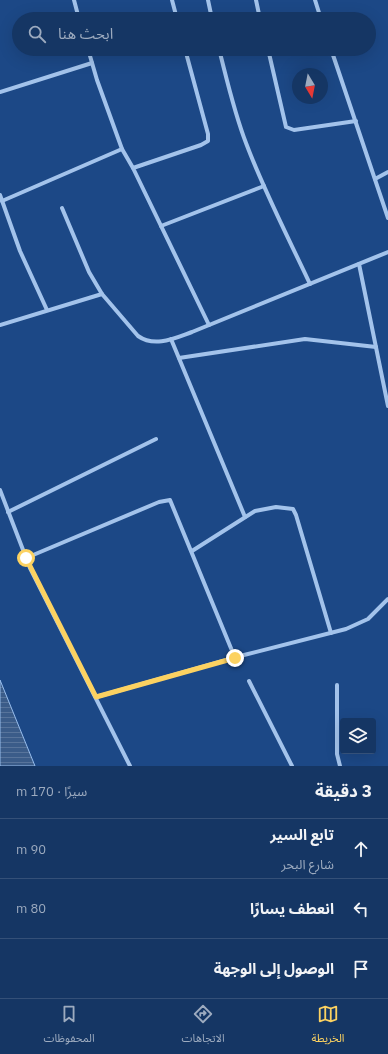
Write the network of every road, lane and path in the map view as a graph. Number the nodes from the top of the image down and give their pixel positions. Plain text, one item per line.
1 (74, 0) edge
2 (172, 0) edge
3 (208, 0) edge
4 (256, 0) edge
5 (315, 0) edge
6 (77, 12) edge
7 (176, 12) edge
8 (211, 12) edge
9 (259, 12) edge
10 (319, 12) edge
11 (90, 56) edge
12 (188, 56) edge
13 (221, 56) edge
14 (270, 56) edge
15 (334, 56) edge
16 (92, 63) junction
17 (0, 92) edge
18 (356, 121) junction
19 (122, 149) junction
20 (133, 168) junction
21 (388, 172) edge
22 (375, 179) junction
23 (264, 186) junction
24 (0, 195) edge
25 (2, 201) junction
26 (62, 208) dead end
27 (388, 218) edge
28 (161, 226) junction
29 (388, 252) edge
30 (359, 264) junction
31 (310, 284) junction
32 (102, 294) junction
33 (47, 310) junction
34 (0, 325) edge
35 (209, 325) junction
36 (171, 339) junction
37 (376, 347) junction
38 (179, 358) junction
39 (388, 406) edge
40 (156, 439) dead end
41 (0, 490) edge
42 (8, 512) junction
43 (245, 517) junction
44 (192, 551) junction
45 (26, 558) junction
46 (388, 599) edge
47 (331, 633) junction
48 (235, 658) junction
49 (249, 681) dead end
50 (337, 685) dead end
51 (96, 697) junction
52 (130, 766) edge
53 (292, 766) edge
54 (340, 766) edge

1 - 6 street
2 - 7 street
3 - 8 street
4 - 9 street
5 - 10 street
11 - 16 street
12 - 20 street
13 - 23 street
14 - 18 street
15 - 18 street
16 - 17 street
16 - 19 street
18 - 22 street
19 - 20 street
19 - 25 street
20 - 28 street
21 - 22 street
22 - 27 street
23 - 28 street
23 - 31 street
24 - 25 street
25 - 33 street
26 - 32 street
28 - 35 street
29 - 30 street
30 - 31 street
30 - 37 street
31 - 35 street
32 - 33 street
32 - 36 street
33 - 34 street
35 - 36 street
36 - 38 street
37 - 38 street
37 - 39 street
38 - 43 street
40 - 42 street
41 - 42 street
42 - 45 street
43 - 44 street
43 - 47 street
44 - 45 street
44 - 48 street
45 - 51 street
46 - 47 street
47 - 48 street
48 - 51 street
49 - 53 street
50 - 54 street
51 - 52 street

